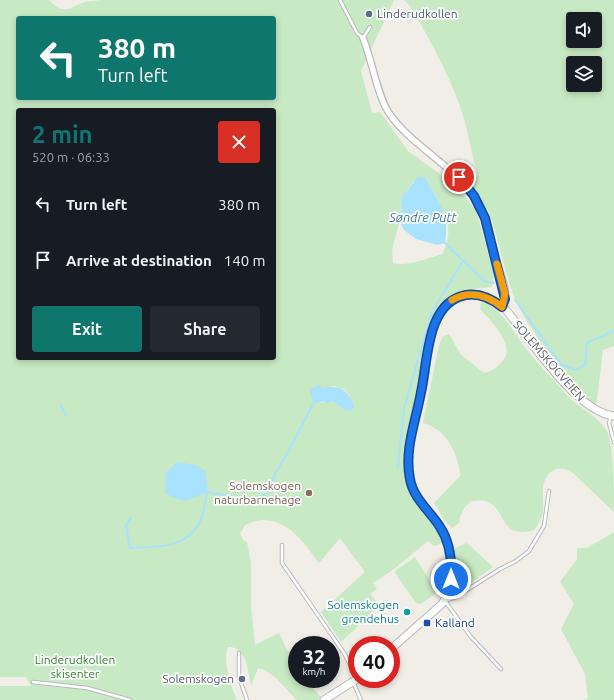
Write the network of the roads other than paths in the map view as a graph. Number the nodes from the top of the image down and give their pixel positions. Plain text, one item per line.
1 (340, 0) edge
2 (370, 26) dead end
3 (363, 38) junction
4 (502, 307) junction
5 (613, 416) edge
6 (614, 441) edge
7 (548, 491) dead end
8 (282, 545) dead end
9 (444, 600) junction
10 (400, 642) edge
11 (239, 653) dead end
12 (348, 662) edge
13 (501, 669) dead end
14 (33, 682) dead end
15 (348, 685) edge
16 (358, 688) edge
17 (130, 700) edge
18 (247, 700) edge
19 (324, 700) edge
20 (361, 700) edge

1 - 3 lane
2 - 3 lane
3 - 4 street
4 - 5 street, SOLEMSKOGVEIEN
4 - 9 street, SOLEMSKOGVEIEN
5 - 6 lane
7 - 9 lane
8 - 12 lane
9 - 10 street, SOLEMSKOGVEIEN
9 - 13 lane
11 - 18 lane
14 - 17 lane
15 - 19 street
16 - 20 lane

